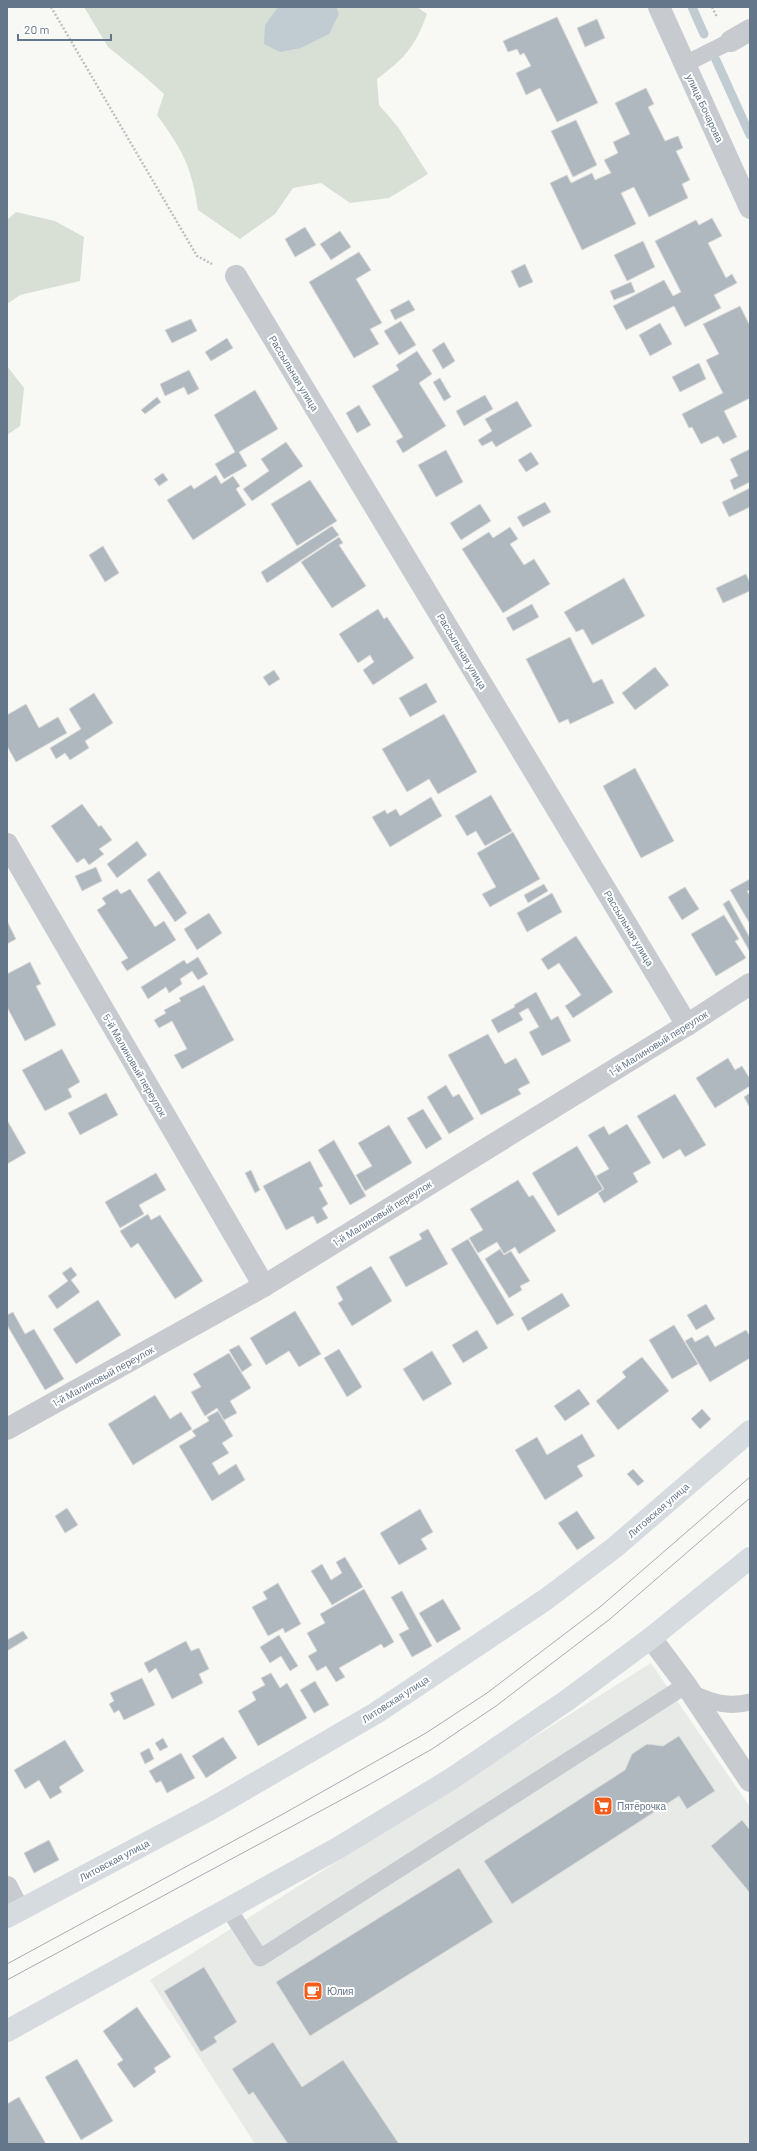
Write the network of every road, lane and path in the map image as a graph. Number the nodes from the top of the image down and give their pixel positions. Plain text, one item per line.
1 (51, 7) edge
2 (659, 7) edge
3 (750, 30) edge
4 (731, 41) joint
5 (685, 64) junction
6 (750, 208) edge
7 (236, 276) joint
8 (7, 844) edge
9 (750, 984) edge
10 (687, 1025) junction
11 (264, 1286) junction
12 (7, 1430) edge
13 (750, 1431) edge
14 (750, 1558) edge
15 (651, 1638) junction
16 (689, 1689) junction
17 (750, 1702) edge
18 (750, 1781) edge
19 (7, 1887) edge
20 (228, 1908) junction
21 (13, 1913) edge
22 (7, 2031) edge

1 - 7 path
2 - 5 street, улица Бочарова
3 - 4 street
4 - 5 lane
5 - 6 street, улица Бочарова
7 - 10 street, Рассыльная улица
8 - 11 street, 5-й Малиновый переулок
9 - 10 street, 1-й Малиновый переулок
10 - 11 street, 1-й Малиновый переулок
11 - 12 street, 1-й Малиновый переулок
13 - 21 main road, Литовская улица
14 - 15 main road
15 - 16 street
15 - 20 main road
16 - 17 lane
16 - 18 street
16 - 20 lane
19 - 21 street
20 - 22 main road

